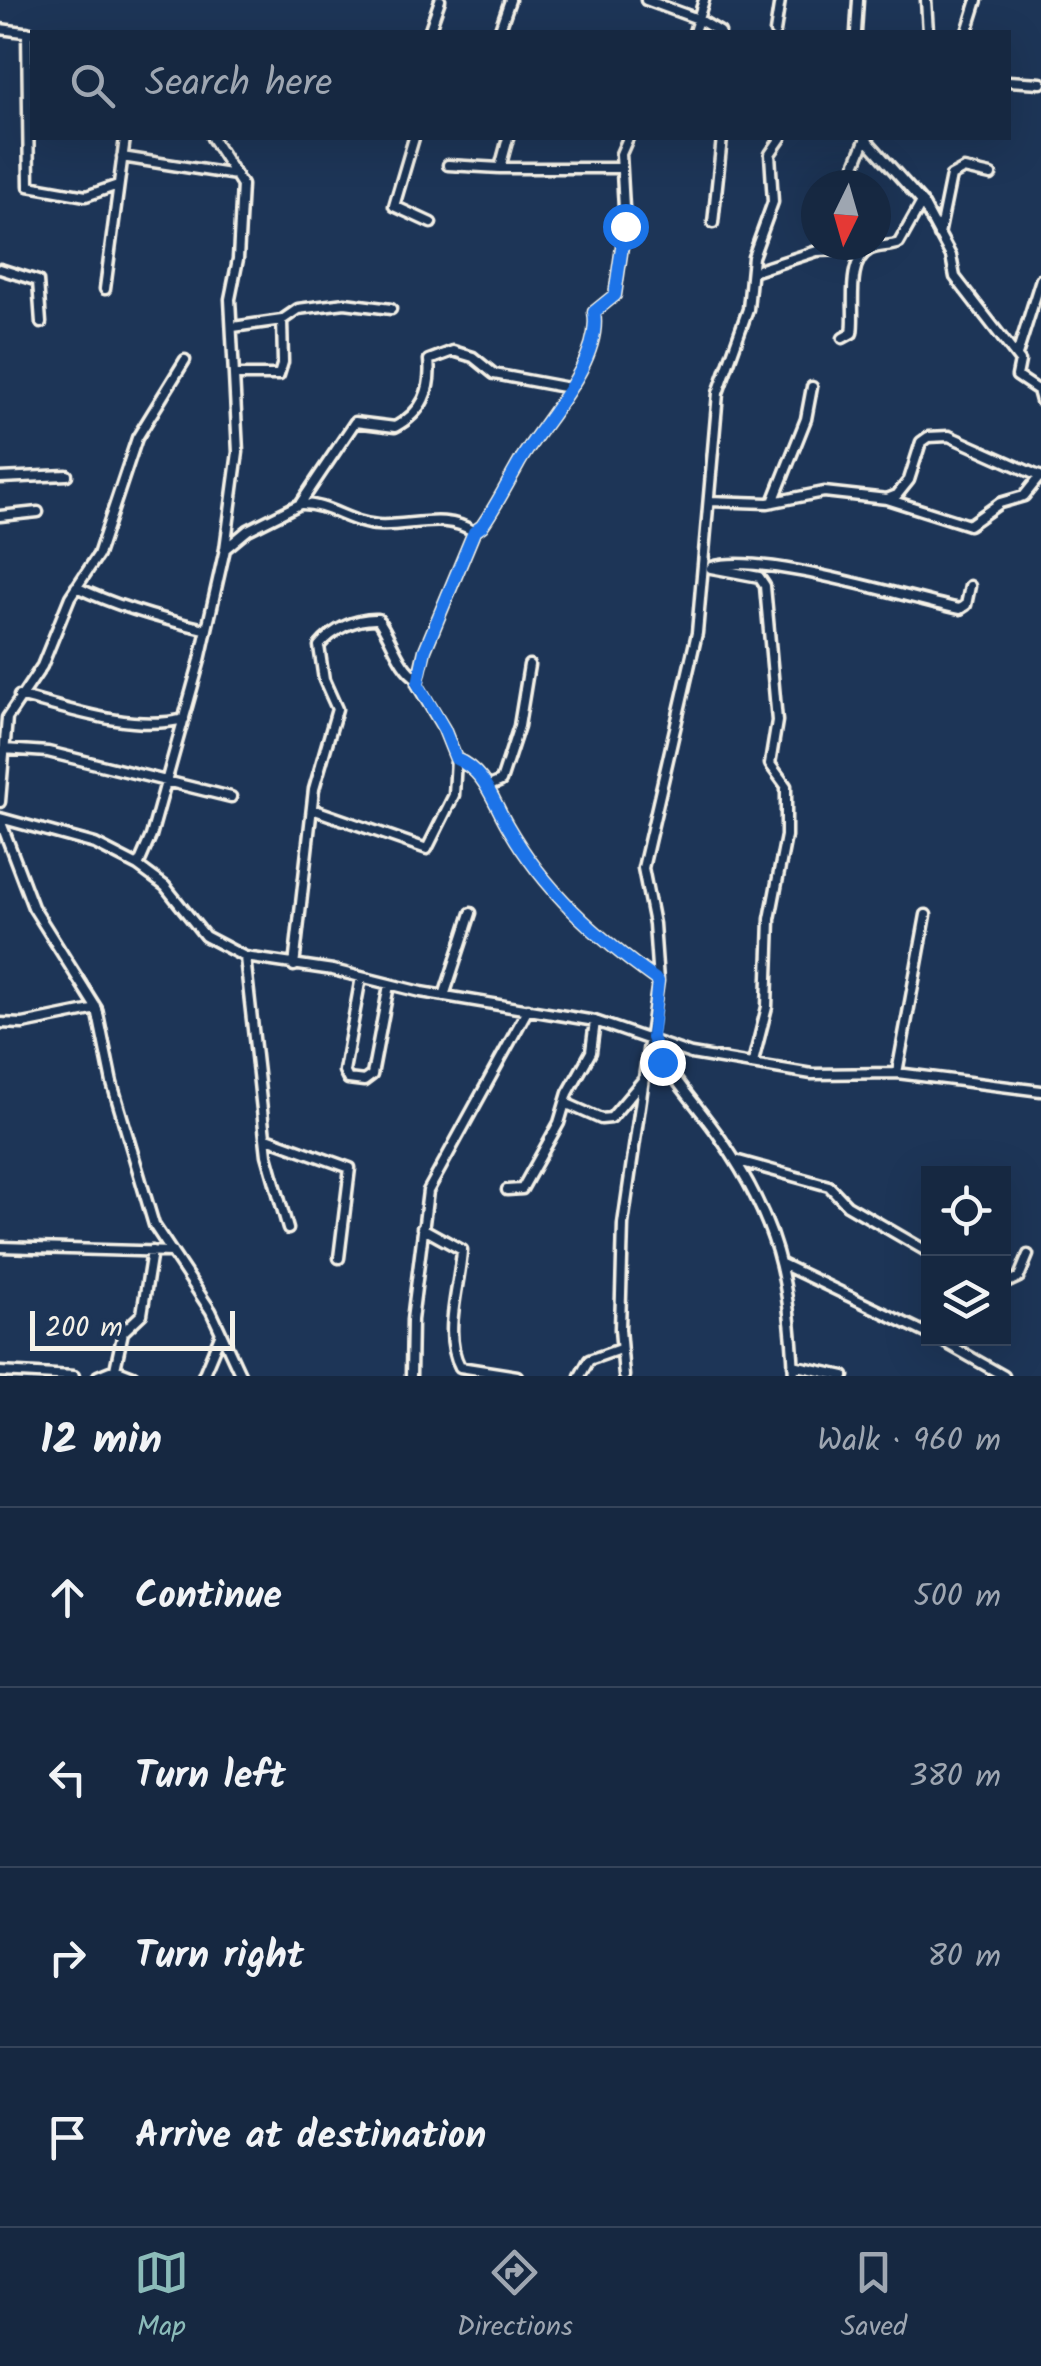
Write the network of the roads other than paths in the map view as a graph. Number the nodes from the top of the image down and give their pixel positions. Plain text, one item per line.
1 (440, 0) edge
2 (510, 0) edge
3 (646, 0) edge
4 (704, 0) edge
5 (780, 0) edge
6 (858, 0) edge
7 (926, 0) edge
8 (977, 0) edge
9 (698, 19) junction
10 (0, 28) edge
11 (431, 30) edge
12 (500, 30) edge
13 (695, 30) edge
14 (717, 30) edge
15 (774, 30) edge
16 (856, 30) edge
17 (928, 30) edge
18 (967, 30) edge
19 (30, 33) edge
20 (1011, 82) edge
21 (1041, 83) edge
22 (126, 140) edge
23 (213, 140) edge
24 (413, 140) edge
25 (507, 140) edge
26 (627, 140) edge
27 (722, 140) edge
28 (779, 140) edge
29 (864, 140) edge
30 (867, 140) edge
31 (122, 157) junction
32 (448, 165) dead end
33 (500, 168) junction
34 (621, 168) junction
35 (853, 170) edge
36 (991, 175) dead end
37 (237, 176) junction
38 (118, 186) junction
39 (922, 202) junction
40 (431, 223) dead end
41 (713, 223) dead end
42 (939, 235) junction
43 (891, 244) edge
44 (801, 256) edge
45 (862, 260) edge
46 (0, 269) edge
47 (752, 272) junction
48 (1041, 278) edge
49 (105, 290) dead end
50 (391, 309) dead end
51 (282, 320) junction
52 (42, 323) dead end
53 (234, 327) junction
54 (843, 338) dead end
55 (1017, 355) junction
56 (185, 360) dead end
57 (236, 375) junction
58 (569, 388) junction
59 (812, 388) dead end
60 (1041, 402) edge
61 (67, 475) dead end
62 (1041, 475) edge
63 (0, 478) edge
64 (887, 500) junction
65 (709, 501) junction
66 (772, 502) junction
67 (300, 504) junction
68 (38, 512) dead end
69 (0, 516) edge
70 (474, 532) junction
71 (225, 550) junction
72 (707, 570) junction
73 (970, 586) dead end
74 (76, 587) junction
75 (204, 629) junction
76 (529, 664) dead end
77 (418, 679) junction
78 (19, 696) junction
79 (184, 719) junction
80 (4, 749) junction
81 (456, 759) junction
82 (165, 782) junction
83 (487, 787) junction
84 (231, 797) dead end
85 (0, 802) edge
86 (312, 809) junction
87 (0, 819) edge
88 (138, 866) junction
89 (471, 913) dead end
90 (926, 915) dead end
91 (245, 957) junction
92 (294, 966) junction
93 (361, 977) junction
94 (658, 981) junction
95 (389, 985) junction
96 (444, 996) junction
97 (97, 1009) junction
98 (528, 1009) junction
99 (595, 1021) junction
100 (0, 1023) edge
101 (652, 1038) junction
102 (753, 1062) junction
103 (897, 1073) junction
104 (643, 1080) junction
105 (1041, 1091) edge
106 (565, 1103) junction
107 (267, 1138) junction
108 (735, 1160) junction
109 (507, 1190) dead end
110 (288, 1228) dead end
111 (422, 1228) junction
112 (0, 1247) edge
113 (921, 1248) edge
114 (152, 1251) junction
115 (172, 1252) junction
116 (1028, 1255) dead end
117 (339, 1258) dead end
118 (784, 1264) junction
119 (1011, 1281) edge
120 (921, 1331) edge
121 (221, 1334) junction
122 (951, 1346) edge
123 (620, 1348) junction
124 (793, 1365) junction
125 (115, 1369) junction
126 (460, 1371) edge
127 (0, 1372) edge
128 (413, 1374) edge
129 (74, 1376) edge
130 (98, 1376) edge
131 (133, 1376) edge
132 (203, 1376) edge
133 (241, 1376) edge
134 (517, 1376) edge
135 (580, 1376) edge
136 (624, 1376) edge
137 (794, 1376) edge
138 (844, 1376) edge
139 (1003, 1376) edge

1 - 11 street
2 - 12 street
3 - 9 street
4 - 9 street
5 - 15 street
6 - 16 street
7 - 17 street
8 - 18 street
9 - 13 street
9 - 14 street
10 - 19 street
19 - 38 street
20 - 21 street
22 - 31 street
23 - 37 street
24 - 40 street
25 - 33 street
26 - 34 street
27 - 41 street
28 - 47 street
29 - 35 street
30 - 39 street
31 - 37 street
31 - 38 street
32 - 33 street
33 - 34 street
34 - 58 street
36 - 42 street
37 - 53 street
38 - 49 street
39 - 42 street
39 - 43 street
42 - 55 street
44 - 47 street
45 - 54 street
46 - 52 street
47 - 65 street
48 - 55 street
50 - 51 street
51 - 53 street
51 - 57 street
53 - 57 street
55 - 60 street
56 - 74 street
57 - 71 street
58 - 67 street
58 - 70 street
59 - 66 street
61 - 63 street
62 - 64 street
62 - 64 street
64 - 66 street
65 - 66 street
65 - 72 street
67 - 70 street
67 - 71 street
68 - 69 street
70 - 77 street
71 - 75 street
72 - 73 street
72 - 94 street
72 - 102 street
74 - 75 street
74 - 78 street
75 - 79 street
76 - 83 street
77 - 81 street
77 - 86 street
78 - 79 street
78 - 80 street
79 - 82 street
80 - 82 street
80 - 85 street
81 - 83 street
81 - 86 street
82 - 84 street
82 - 88 street
83 - 94 street
86 - 92 street
87 - 88 street
87 - 97 street
88 - 91 street
89 - 96 street
90 - 103 street
91 - 92 street
91 - 107 street
92 - 93 street
93 - 95 street
93 - 95 street
94 - 101 street
95 - 96 street
96 - 98 street
97 - 100 street
97 - 115 street
98 - 99 street
98 - 111 street
99 - 101 street
99 - 106 street
101 - 102 street
101 - 104 street
101 - 108 street
102 - 103 street
103 - 105 street
104 - 106 street
104 - 123 street
106 - 109 street
107 - 110 street
107 - 117 street
108 - 113 street
108 - 118 street
111 - 126 street
111 - 128 street
112 - 114 street
114 - 115 street
114 - 125 street
115 - 121 street
116 - 119 street
118 - 120 street
118 - 124 street
121 - 132 street
121 - 133 street
122 - 139 street
123 - 135 street
123 - 136 street
124 - 137 street
124 - 138 street
125 - 130 street
125 - 131 street
126 - 134 street
127 - 129 street

